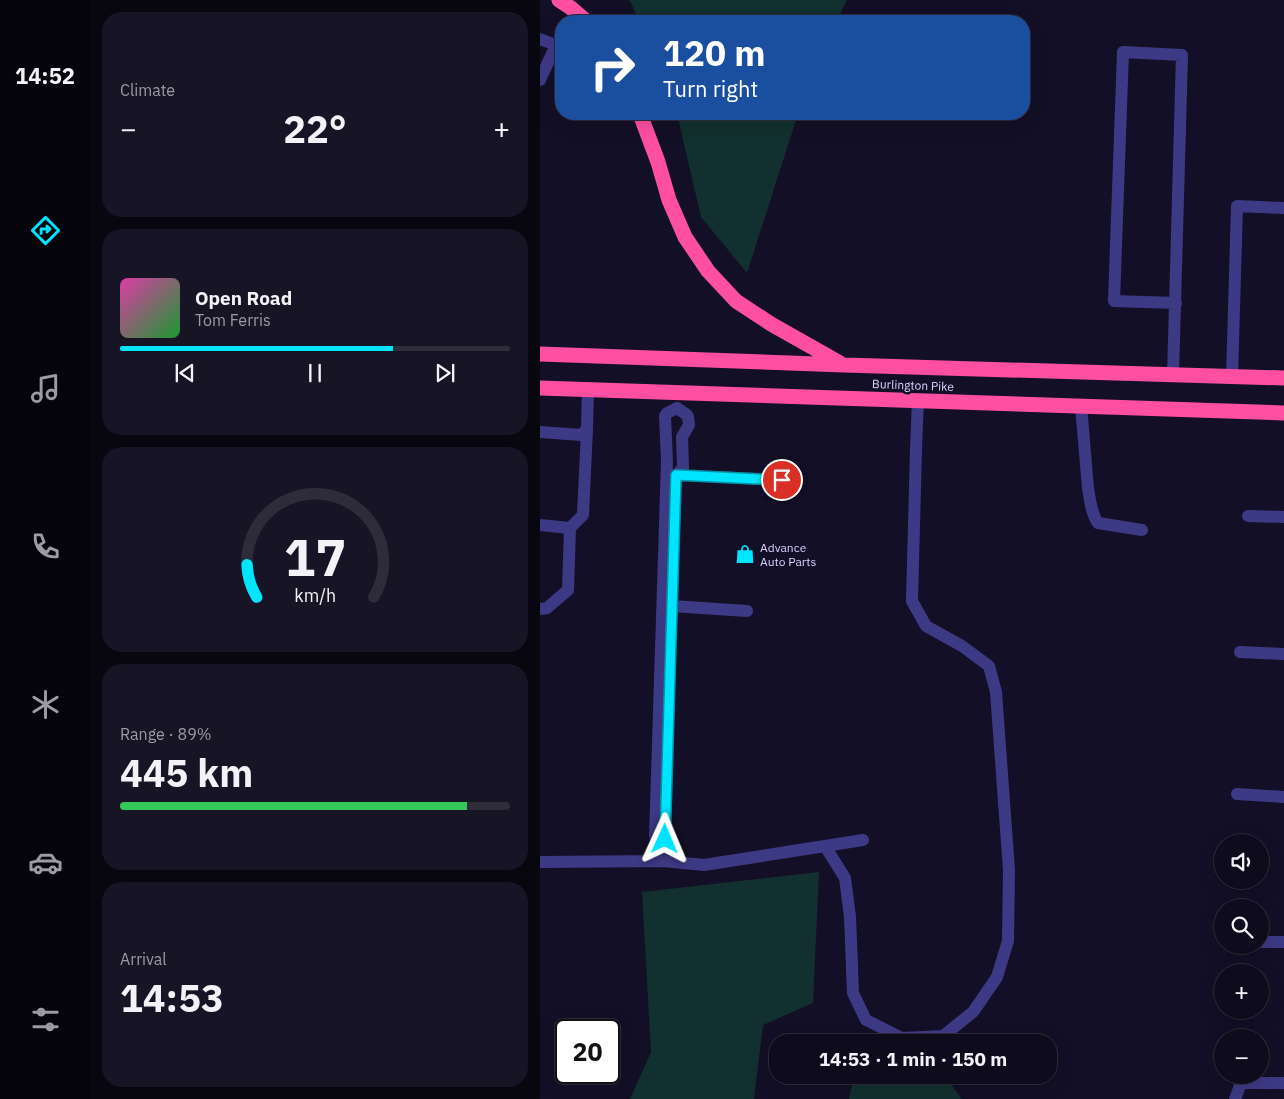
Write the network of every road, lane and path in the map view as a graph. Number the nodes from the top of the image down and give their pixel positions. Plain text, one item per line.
1 (559, 0) edge
2 (579, 15) edge
3 (540, 39) edge
4 (555, 45) edge
5 (555, 47) edge
6 (540, 80) edge
7 (642, 120) edge
8 (1284, 208) edge
9 (1176, 303) junction
10 (540, 354) edge
11 (844, 365) junction
12 (1174, 376) junction
13 (1232, 377) junction
14 (1284, 378) edge
15 (540, 388) edge
16 (588, 389) junction
17 (678, 392) junction
18 (918, 400) junction
19 (1081, 406) junction
20 (677, 408) junction
21 (1284, 413) edge
22 (587, 428) junction
23 (540, 432) edge
24 (676, 475) junction
25 (782, 480) dead end
26 (1248, 516) dead end
27 (1284, 517) edge
28 (540, 525) edge
29 (570, 528) junction
30 (1142, 530) dead end
31 (672, 606) junction
32 (540, 609) edge
33 (747, 611) dead end
34 (1240, 652) dead end
35 (1284, 654) edge
36 (1237, 794) dead end
37 (1284, 797) edge
38 (863, 840) dead end
39 (659, 845) junction
40 (825, 846) junction
41 (663, 861) junction
42 (540, 862) edge
43 (1269, 942) edge
44 (1284, 942) edge
45 (1284, 1083) edge
46 (1235, 1099) edge

1 - 2 highway
3 - 4 lane
5 - 6 lane
7 - 11 highway
8 - 13 lane
9 - 9 lane
9 - 12 lane
10 - 11 highway, Burlington Pike
11 - 12 highway, Burlington Pike
12 - 13 highway, Burlington Pike
13 - 14 highway, Burlington Pike
15 - 16 highway, Burlington Pike
16 - 17 highway, Burlington Pike
16 - 22 lane
17 - 18 highway, Burlington Pike
17 - 20 lane
18 - 19 highway, Burlington Pike
18 - 40 lane
19 - 21 highway, Burlington Pike
19 - 30 lane
20 - 24 lane
20 - 39 lane
22 - 23 lane
22 - 29 lane
24 - 25 lane
24 - 31 lane
26 - 27 lane
28 - 29 lane
29 - 32 lane
31 - 33 lane
31 - 39 lane
34 - 35 lane
36 - 37 lane
38 - 40 lane
39 - 41 lane
40 - 41 lane
41 - 42 lane
43 - 44 lane
45 - 46 lane

